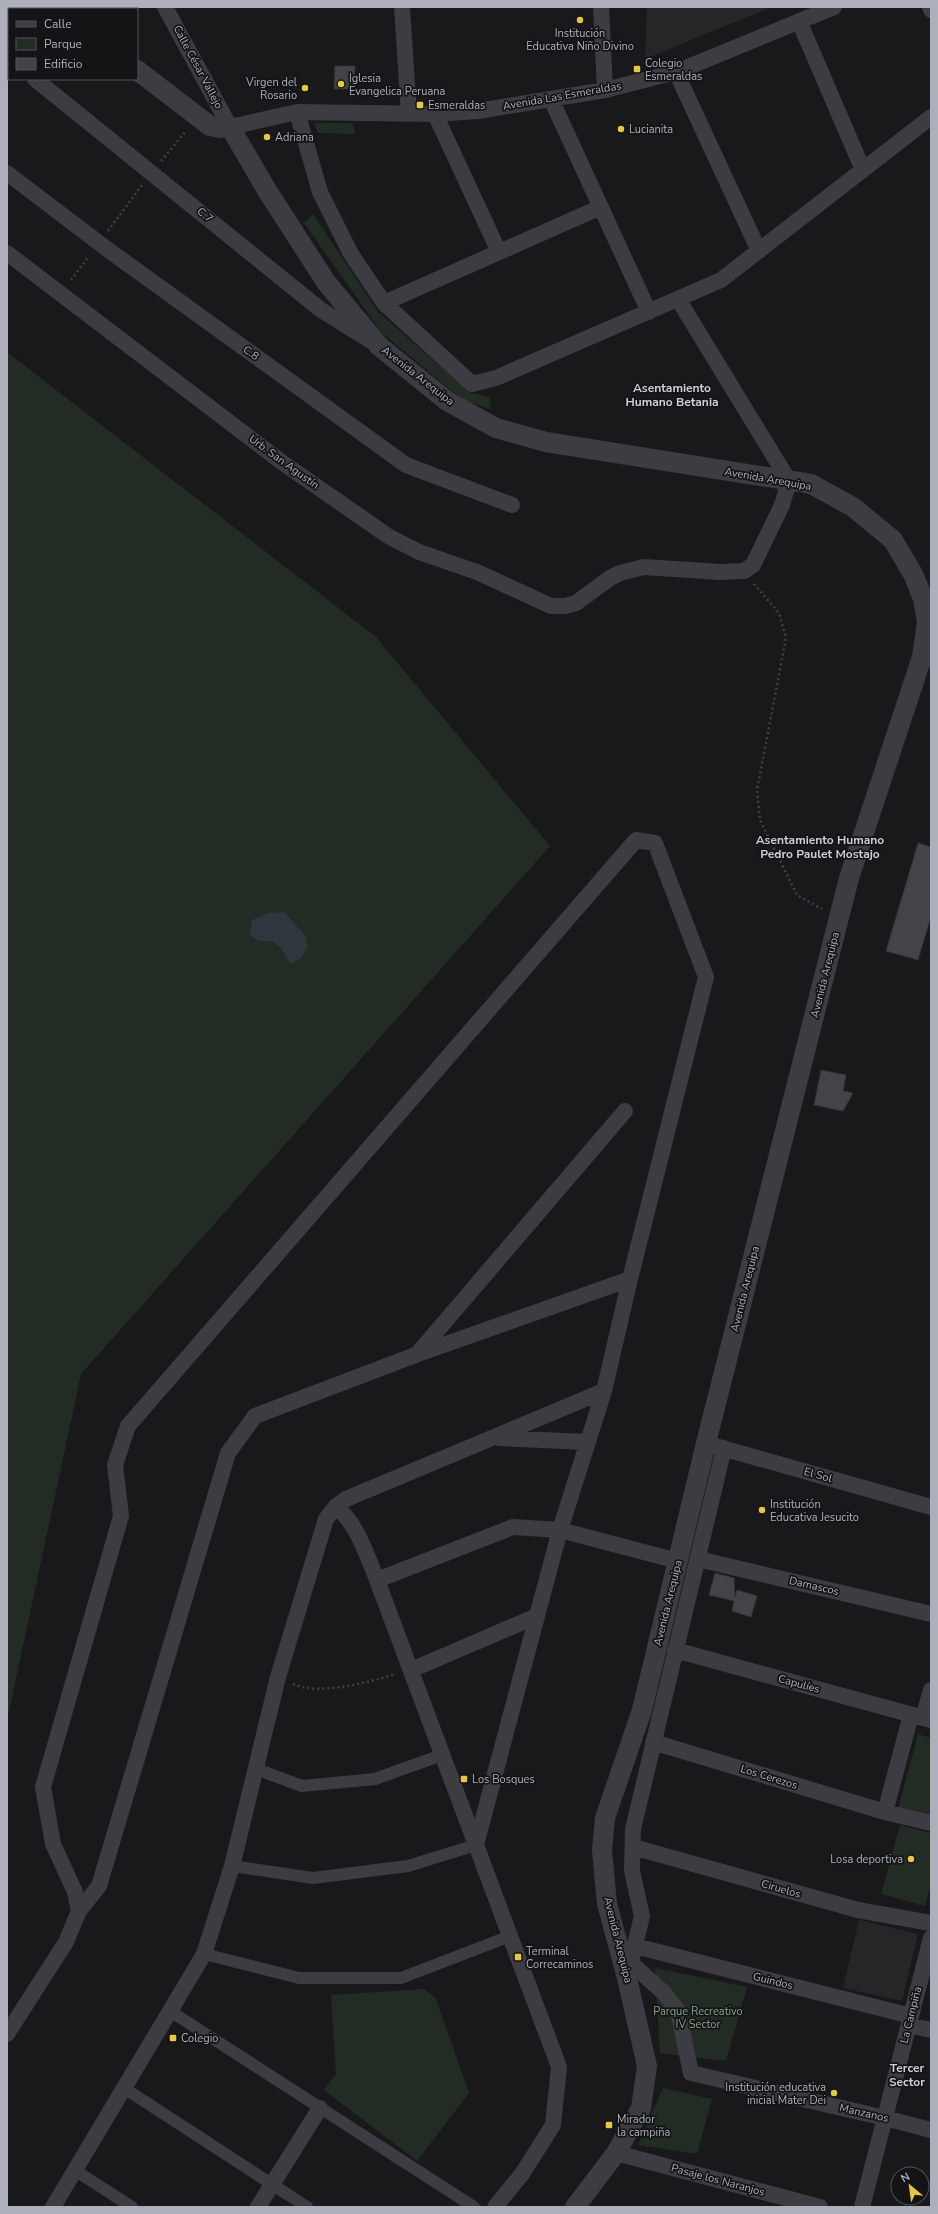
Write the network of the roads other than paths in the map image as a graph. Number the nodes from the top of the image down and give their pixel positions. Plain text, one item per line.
1 (402, 7) edge
2 (601, 7) edge
3 (834, 7) edge
4 (165, 10) edge
5 (799, 21) junction
6 (138, 71) edge
7 (676, 72) junction
8 (36, 80) edge
9 (605, 90) junction
10 (551, 99) junction
11 (297, 112) junction
12 (409, 114) junction
13 (435, 114) junction
14 (931, 117) edge
15 (230, 127) junction
16 (863, 170) junction
17 (7, 173) edge
18 (601, 207) junction
19 (759, 251) junction
20 (7, 252) edge
21 (499, 252) junction
22 (678, 299) junction
23 (384, 303) junction
24 (649, 312) junction
25 (379, 346) junction
26 (789, 481) junction
27 (512, 505) dead end
28 (625, 1111) dead end
29 (630, 1279) junction
30 (418, 1354) junction
31 (604, 1391) junction
32 (494, 1438) junction
33 (588, 1442) junction
34 (715, 1446) junction
35 (336, 1506) junction
36 (931, 1507) edge
37 (560, 1530) junction
38 (698, 1559) junction
39 (678, 1561) junction
40 (377, 1580) junction
41 (931, 1614) edge
42 (537, 1616) junction
43 (675, 1650) junction
44 (411, 1670) junction
45 (931, 1690) edge
46 (922, 1718) edge
47 (653, 1742) junction
48 (442, 1755) junction
49 (256, 1768) junction
50 (885, 1812) junction
51 (931, 1823) edge
52 (476, 1845) junction
53 (633, 1847) junction
54 (232, 1866) junction
55 (79, 1911) junction
56 (931, 1923) edge
57 (510, 1936) junction
58 (931, 1938) edge
59 (635, 1946) junction
60 (204, 1954) junction
61 (629, 1970) junction
62 (170, 2011) junction
63 (910, 2021) junction
64 (931, 2030) edge
65 (7, 2034) edge
66 (124, 2088) junction
67 (320, 2108) junction
68 (885, 2118) junction
69 (931, 2130) edge
70 (616, 2153) junction
71 (76, 2171) junction
72 (272, 2184) junction
73 (53, 2207) edge
74 (132, 2207) edge
75 (258, 2207) edge
76 (307, 2207) edge
77 (474, 2207) edge
78 (495, 2207) edge
79 (575, 2207) edge
80 (820, 2207) edge
81 (862, 2207) edge

1 - 12 street
2 - 9 street
3 - 5 street, Avenida Las Esmeraldas
4 - 15 street, Calle César Vallejo
5 - 7 street, Avenida Las Esmeraldas
5 - 16 street
6 - 15 street
7 - 9 street, Avenida Las Esmeraldas
7 - 19 street
8 - 25 street, C.7
9 - 10 street, Avenida Las Esmeraldas
10 - 13 street, Avenida Las Esmeraldas
10 - 18 street
11 - 12 street, Avenida Las Esmeraldas
11 - 15 street, Avenida Las Esmeraldas
11 - 23 street
12 - 13 street, Avenida Las Esmeraldas
13 - 21 street
14 - 16 street
15 - 25 street, Avenida Arequipa
16 - 19 street
17 - 27 street, C.8
18 - 21 street
18 - 24 street
19 - 22 street
20 - 26 street, Urb. San Agustín
21 - 23 street
22 - 24 street
22 - 26 street
23 - 24 street
25 - 26 street, Avenida Arequipa
26 - 34 street, Avenida Arequipa
28 - 30 street
29 - 30 street
29 - 31 street
29 - 55 street
30 - 55 street
31 - 32 street
31 - 33 street
32 - 33 street
32 - 35 street
33 - 37 street
34 - 36 street, El Sol
34 - 38 street
34 - 39 street, Avenida Arequipa
35 - 40 street
35 - 49 street
37 - 39 street
37 - 40 street
37 - 42 street
38 - 41 street, Damascos
38 - 43 street
39 - 61 street, Avenida Arequipa
40 - 44 street
42 - 44 street
42 - 52 street
43 - 46 street, Capulíes
43 - 47 street
44 - 48 street
45 - 46 street
46 - 50 street
47 - 50 street, Los Cerezos
47 - 53 street
48 - 49 street
48 - 52 street
49 - 54 street
50 - 51 street, Los Cerezos
52 - 54 street
52 - 57 street
53 - 56 street, Ciruelos
53 - 59 street
54 - 60 street
55 - 65 street
57 - 60 street
57 - 78 street
58 - 63 street, La Campiña
59 - 61 street
59 - 63 street, Guindos
60 - 62 street
61 - 68 street, Manzanos
61 - 70 street, Avenida Arequipa
62 - 66 street
62 - 67 street
63 - 64 street, Guindos
63 - 68 street, La Campiña
66 - 71 street
66 - 72 street
67 - 72 street
67 - 77 street
68 - 69 street, Manzanos
68 - 81 street, La Campiña
70 - 79 street, Avenida Arequipa
70 - 80 street, Pasaje los Naranjos
71 - 73 street
71 - 74 street
72 - 75 street
72 - 76 street

